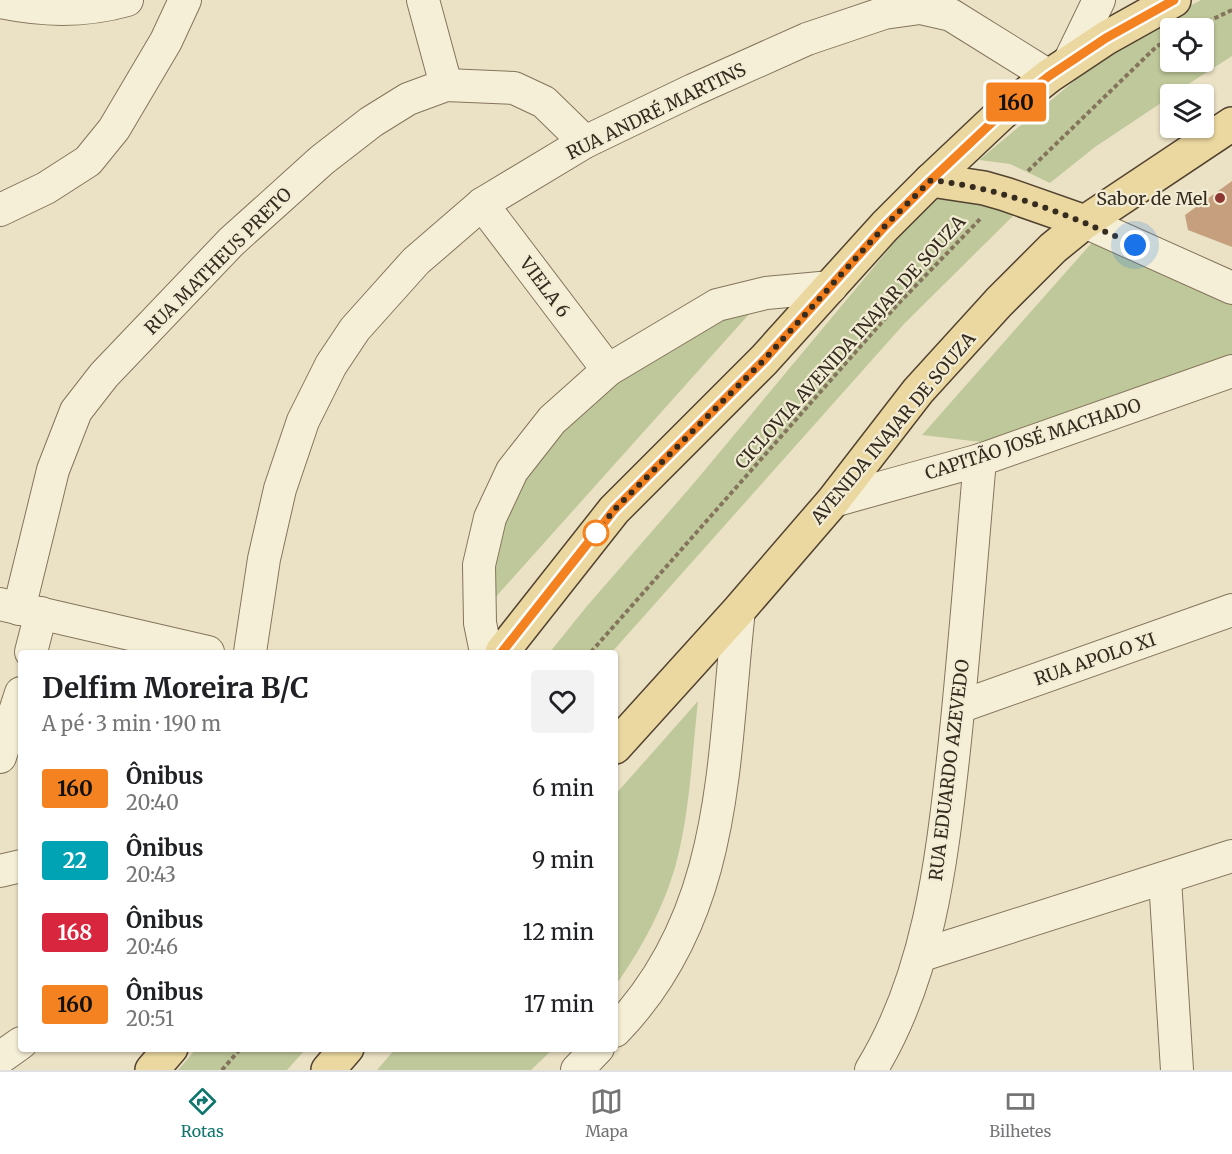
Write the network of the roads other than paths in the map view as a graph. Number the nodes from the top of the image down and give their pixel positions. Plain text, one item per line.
1 (127, 0) edge
2 (185, 0) edge
3 (423, 0) edge
4 (1099, 0) edge
5 (1174, 0) edge
6 (0, 2) edge
7 (1060, 68) junction
8 (446, 85) junction
9 (1232, 124) edge
10 (585, 142) junction
11 (931, 180) junction
12 (482, 204) junction
13 (0, 210) edge
14 (1085, 222) junction
15 (831, 287) junction
16 (1232, 288) edge
17 (608, 370) junction
18 (1232, 371) edge
19 (980, 460) junction
20 (833, 501) junction
21 (20, 609) edge
22 (739, 610) junction
23 (1232, 610) edge
24 (31, 650) edge
25 (199, 650) edge
26 (250, 650) edge
27 (486, 650) edge
28 (504, 650) edge
29 (18, 702) edge
30 (959, 707) junction
31 (618, 744) edge
32 (0, 758) edge
33 (18, 771) edge
34 (1232, 856) edge
35 (18, 867) edge
36 (0, 872) edge
37 (1165, 879) junction
38 (922, 955) junction
39 (618, 1028) edge
40 (18, 1045) edge
41 (168, 1052) edge
42 (344, 1052) edge
43 (594, 1052) edge
44 (0, 1058) edge
45 (152, 1070) edge
46 (328, 1070) edge
47 (577, 1070) edge
48 (872, 1070) edge
49 (1178, 1070) edge

1 - 6 street
2 - 13 street
3 - 8 street
4 - 7 street
5 - 7 main road
7 - 10 street, RUA ANDRÉ MARTINS
7 - 11 main road
8 - 10 street, RUA MATHEUS PRETO
8 - 21 street, RUA MATHEUS PRETO
9 - 14 main road, AVENIDA INAJAR DE SOUZA
10 - 12 street, RUA ANDRÉ MARTINS
11 - 14 main road
11 - 15 main road
12 - 17 street, VIELA 6
12 - 26 street, RUA ANDRÉ MARTINS
14 - 16 street
14 - 20 main road, AVENIDA INAJAR DE SOUZA
15 - 17 street
15 - 28 main road
17 - 27 street
18 - 19 street, CAPITÃO JOSÉ MACHADO
19 - 20 street, CAPITÃO JOSÉ MACHADO
19 - 30 street, RUA EDUARDO AZEVEDO
20 - 22 main road, AVENIDA INAJAR DE SOUZA
21 - 24 street, RUA MATHEUS PRETO
21 - 25 street
22 - 31 main road, AVENIDA INAJAR DE SOUZA
22 - 39 street
23 - 30 street, RUA APOLO XI
29 - 32 street
30 - 38 street, RUA EDUARDO AZEVEDO
32 - 33 street
34 - 37 street
35 - 36 street
37 - 38 street
37 - 49 street
38 - 48 street, RUA EDUARDO AZEVEDO
40 - 44 street
41 - 45 main road
42 - 46 main road
43 - 47 street

